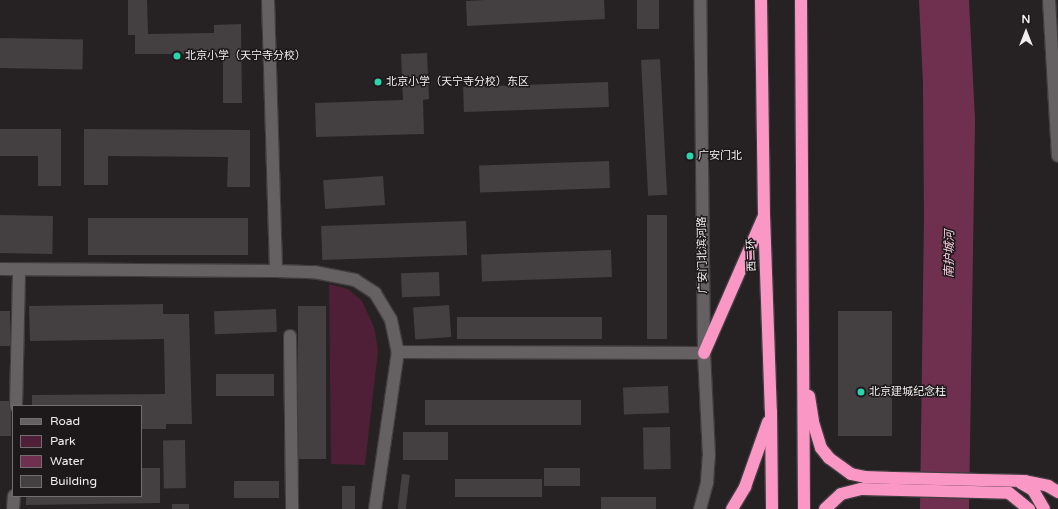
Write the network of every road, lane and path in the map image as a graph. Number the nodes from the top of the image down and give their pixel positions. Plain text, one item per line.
1 (268, 0) edge
2 (700, 0) edge
3 (752, 0) edge
4 (761, 0) edge
5 (801, 0) edge
6 (1049, 0) edge
7 (761, 20) junction
8 (1058, 156) edge
9 (764, 215) junction
10 (0, 269) edge
11 (18, 270) junction
12 (276, 271) junction
13 (290, 336) dead end
14 (398, 352) junction
15 (704, 353) junction
16 (802, 353) junction
17 (16, 405) edge
18 (771, 411) junction
19 (1014, 480) junction
20 (894, 484) junction
21 (1058, 492) edge
22 (14, 497) edge
23 (13, 509) edge
24 (292, 509) edge
25 (375, 509) edge
26 (700, 509) edge
27 (732, 509) edge
28 (772, 509) edge
29 (804, 509) edge
30 (825, 509) edge
31 (1029, 509) edge
32 (1044, 509) edge

1 - 12 street
2 - 15 street, 广安门北滨河路
3 - 7 highway
4 - 7 highway, 西二环
5 - 16 highway
6 - 8 street
7 - 9 highway, 西二环
9 - 15 highway
9 - 18 highway, 西二环
10 - 11 street
11 - 12 street
11 - 17 street
12 - 14 street
13 - 24 street
14 - 15 street
14 - 25 street
15 - 26 street, 广安门北滨河路
16 - 20 highway
16 - 29 highway
18 - 27 highway
18 - 28 highway, 西二环
19 - 20 highway
19 - 21 highway
19 - 32 highway
20 - 30 highway
20 - 31 highway
22 - 23 street

